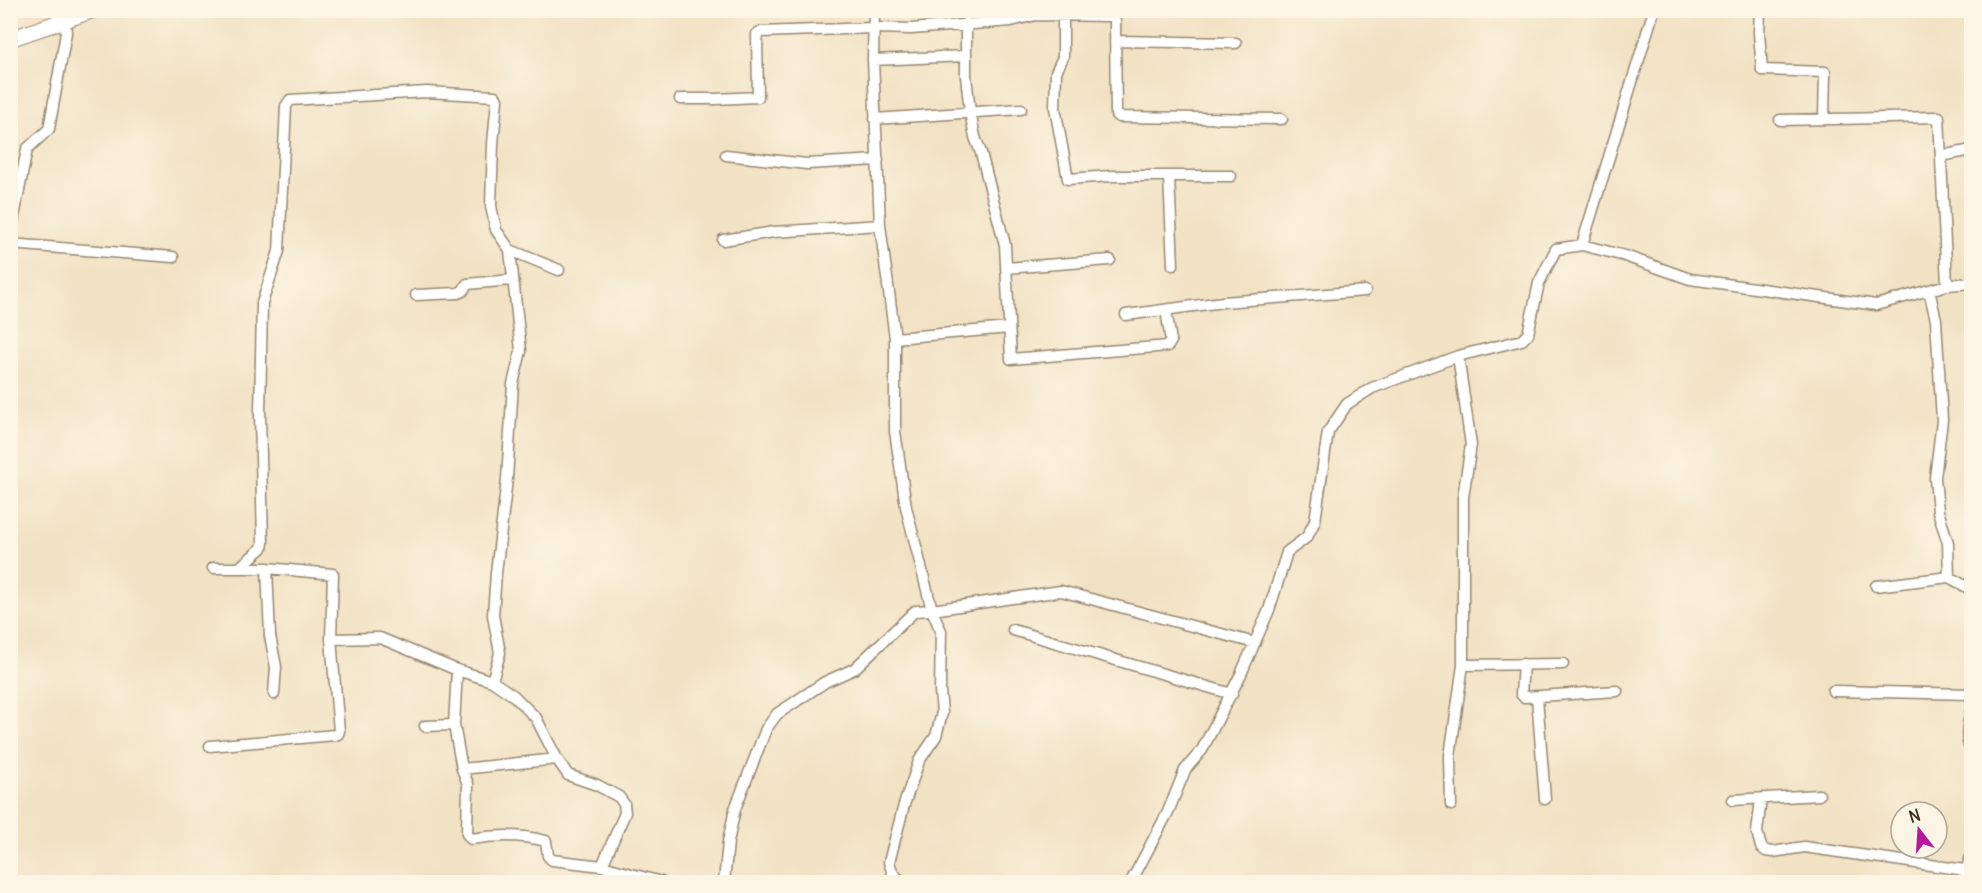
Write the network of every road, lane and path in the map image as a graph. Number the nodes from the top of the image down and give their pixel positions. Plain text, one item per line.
1 (94, 10) edge
2 (874, 10) edge
3 (1654, 10) edge
4 (1760, 10) edge
5 (1062, 13) edge
6 (70, 16) edge
7 (966, 24) junction
8 (873, 28) junction
9 (10, 39) edge
10 (1115, 41) junction
11 (1236, 43) dead end
12 (966, 56) junction
13 (873, 60) junction
14 (680, 99) dead end
15 (1021, 109) dead end
16 (970, 112) junction
17 (875, 119) junction
18 (1282, 119) dead end
19 (1824, 119) junction
20 (1780, 120) dead end
21 (1971, 150) edge
22 (726, 156) dead end
23 (1941, 156) junction
24 (878, 160) junction
25 (1169, 176) junction
26 (1231, 176) dead end
27 (880, 225) junction
28 (10, 237) edge
29 (723, 240) dead end
30 (10, 244) edge
31 (1582, 245) junction
32 (510, 249) junction
33 (173, 257) dead end
34 (1110, 260) dead end
35 (1173, 265) dead end
36 (1006, 268) junction
37 (559, 270) dead end
38 (512, 280) junction
39 (1971, 283) edge
40 (1947, 285) junction
41 (1929, 290) junction
42 (1365, 291) dead end
43 (416, 295) dead end
44 (1166, 310) junction
45 (1126, 315) dead end
46 (1010, 328) junction
47 (895, 338) junction
48 (1458, 356) junction
49 (213, 568) dead end
50 (239, 568) junction
51 (267, 568) junction
52 (1949, 578) junction
53 (1876, 586) dead end
54 (1971, 590) edge
55 (932, 610) junction
56 (1012, 630) dead end
57 (331, 639) junction
58 (1255, 643) junction
59 (1523, 664) junction
60 (1563, 664) dead end
61 (1462, 665) junction
62 (457, 670) junction
63 (492, 681) junction
64 (1617, 691) dead end
65 (1833, 691) dead end
66 (274, 694) dead end
67 (1232, 694) junction
68 (1971, 694) edge
69 (1537, 697) junction
70 (1971, 707) edge
71 (454, 725) junction
72 (425, 726) dead end
73 (210, 746) dead end
74 (1971, 753) edge
75 (557, 759) junction
76 (462, 769) junction
77 (1819, 795) dead end
78 (1545, 799) dead end
79 (1761, 799) junction
80 (1733, 800) dead end
81 (1451, 805) dead end
82 (1971, 854) edge
83 (602, 866) junction
84 (1965, 870) junction
85 (661, 882) edge
86 (724, 882) edge
87 (903, 882) edge
88 (1131, 882) edge
89 (1962, 882) edge

1 - 6 main road
2 - 8 street
3 - 31 street
4 - 19 street
5 - 7 street
5 - 10 street
5 - 25 street
6 - 9 main road
6 - 28 street
7 - 8 street
7 - 12 street
8 - 13 street
8 - 14 street
10 - 11 street
10 - 18 street
12 - 13 street
12 - 16 street
13 - 17 street
15 - 16 street
16 - 17 street
16 - 36 street
17 - 24 street
19 - 20 street
19 - 23 street
21 - 23 street
22 - 24 street
23 - 40 street
24 - 27 street
25 - 26 street
25 - 35 street
27 - 29 street
27 - 47 street
30 - 33 street
31 - 41 street
31 - 48 street
32 - 37 street
32 - 38 street
32 - 50 street
34 - 36 street
36 - 46 street
38 - 43 street
38 - 63 street
39 - 40 street
40 - 41 street
41 - 52 street
42 - 44 street
44 - 45 street
44 - 46 street
46 - 47 street
47 - 55 street
48 - 58 street
48 - 61 street
49 - 50 street
50 - 51 street
51 - 57 street
51 - 66 street
52 - 53 street
52 - 54 street
55 - 58 street
55 - 86 street
55 - 87 street
56 - 67 street
57 - 62 street
57 - 73 street
58 - 67 street
59 - 60 street
59 - 61 street
59 - 69 street
61 - 81 street
62 - 63 street
62 - 71 street
63 - 75 street
64 - 69 street
65 - 68 street
67 - 88 street
69 - 78 street
70 - 74 street
71 - 72 street
71 - 76 street
75 - 76 street
75 - 83 street
76 - 83 street
77 - 79 street
79 - 80 street
79 - 84 street
82 - 84 street
83 - 85 street
84 - 89 street

